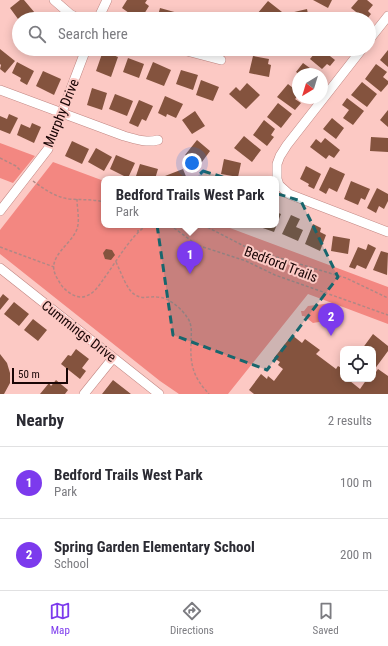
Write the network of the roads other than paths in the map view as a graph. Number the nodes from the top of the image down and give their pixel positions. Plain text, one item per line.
1 (54, 0) edge
2 (107, 0) edge
3 (68, 12) edge
4 (101, 12) edge
5 (388, 16) edge
6 (376, 31) edge
7 (83, 56) edge
8 (206, 56) edge
9 (357, 56) edge
10 (221, 60) dead end
11 (0, 90) edge
12 (62, 113) junction
13 (158, 140) dead end
14 (276, 176) edge
15 (279, 185) edge
16 (0, 211) edge
17 (388, 232) edge
18 (0, 268) edge
19 (113, 358) junction
20 (84, 394) edge
21 (159, 394) edge

1 - 3 street
2 - 4 street
5 - 6 street
7 - 12 street, Murphy Drive
8 - 10 street
9 - 14 street
11 - 12 street
12 - 13 street
12 - 16 street, Murphy Drive
15 - 17 street
18 - 19 street, Cummings Drive
19 - 20 street
19 - 21 street, Cummings Drive

